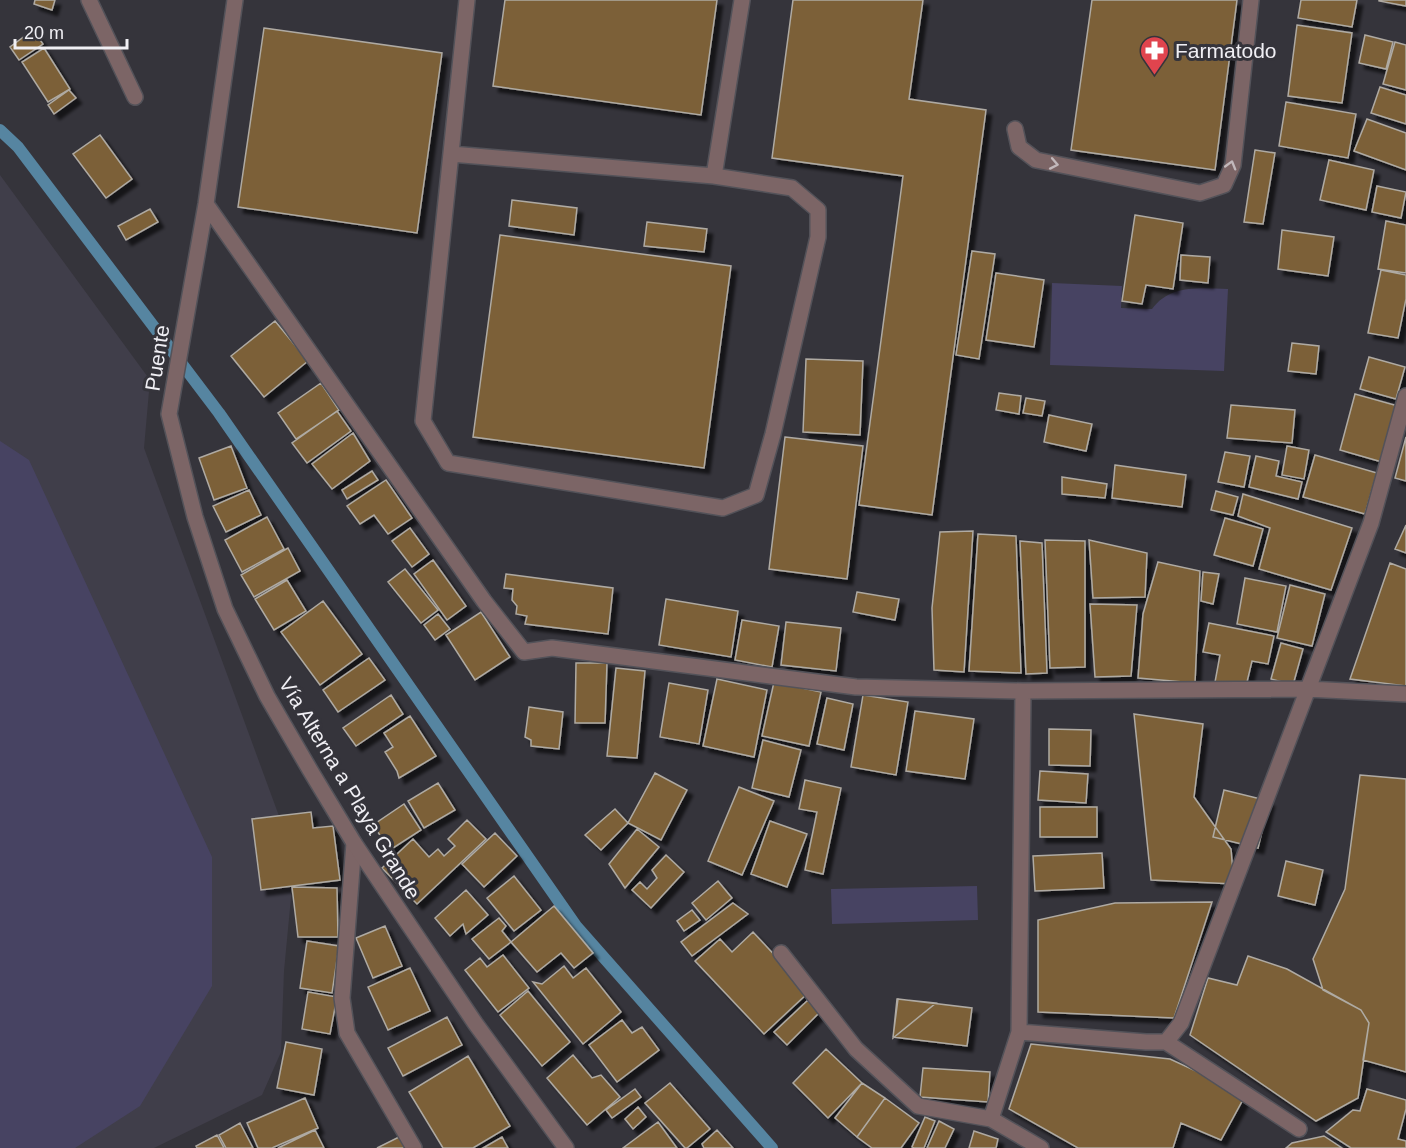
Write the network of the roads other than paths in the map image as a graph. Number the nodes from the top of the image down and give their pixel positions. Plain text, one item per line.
1 (89, 0) edge
2 (235, 0) edge
3 (467, 0) edge
4 (742, 0) edge
5 (1251, 0) edge
6 (135, 97) dead end
7 (1015, 129) dead end
8 (451, 154) junction
9 (714, 176) junction
10 (206, 204) junction
11 (1406, 396) edge
12 (170, 414) joint
13 (1307, 689) junction
14 (1023, 691) junction
15 (1406, 694) edge
16 (354, 843) junction
17 (781, 953) dead end
18 (1019, 1032) junction
19 (1166, 1042) junction
20 (991, 1119) junction
21 (1299, 1129) dead end
22 (414, 1148) edge
23 (566, 1148) edge
24 (1041, 1148) edge

1 - 6 street
2 - 10 street
3 - 8 street
4 - 9 street
7 -> 5 street
8 - 9 street
8 - 9 street
10 - 12 street, Puente
10 - 14 street
11 - 13 street
12 - 16 street, Vía Alterna a Playa Grande
13 - 14 street
13 - 15 street
13 - 19 street
14 - 18 street
16 - 22 street
16 - 23 street, Vía Alterna a Playa Grande
17 - 20 street
18 - 19 street
18 - 20 street
19 - 21 street
20 - 24 street

